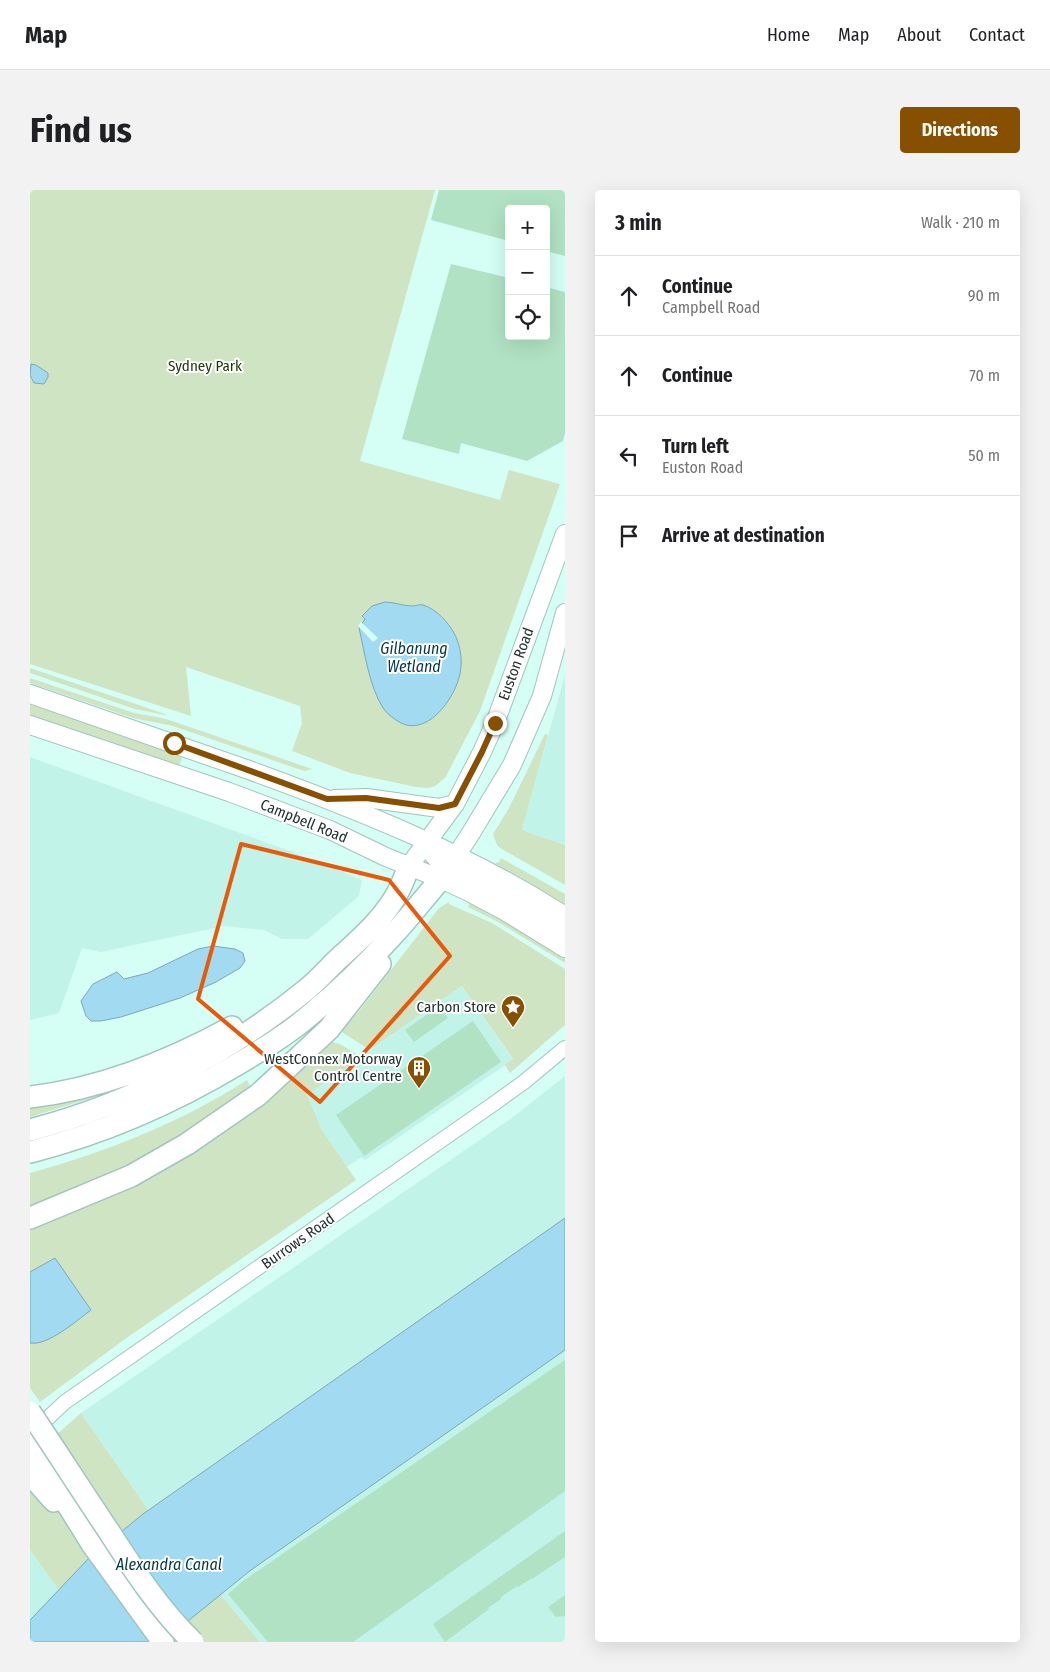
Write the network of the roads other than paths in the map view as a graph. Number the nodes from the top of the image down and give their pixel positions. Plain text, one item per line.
1 (565, 534) edge
2 (565, 613) edge
3 (30, 694) edge
4 (30, 725) edge
5 (327, 799) junction
6 (455, 804) junction
7 (428, 840) junction
8 (410, 866) junction
9 (449, 866) junction
10 (565, 916) edge
11 (408, 919) junction
12 (565, 931) edge
13 (565, 948) edge
14 (565, 1048) edge
15 (30, 1097) edge
16 (30, 1130) edge
17 (30, 1152) edge
18 (30, 1218) edge
19 (30, 1412) edge
20 (30, 1434) edge
21 (30, 1444) edge
22 (30, 1474) edge
23 (92, 1544) junction
24 (163, 1642) edge
25 (193, 1642) edge

1 - 6 main road, Euston Road
2 - 9 main road, Euston Road
3 - 5 main road, Campbell Road
4 - 8 main road, Campbell Road
5 - 6 main road
5 - 7 main road, Campbell Road
6 - 7 main road, Euston Road
7 - 8 main road, Euston Road
7 - 9 main road, Campbell Road
8 - 9 main road, Campbell Road
8 - 15 highway
8 - 16 highway
9 - 10 main road, Campbell Road
9 - 11 highway
9 - 12 main road
9 - 13 main road, Campbell Road
11 - 17 highway
11 - 18 highway
14 - 20 street, Burrows Road
19 - 25 highway, bridge
21 - 23 highway
22 - 23 highway
23 - 24 highway

